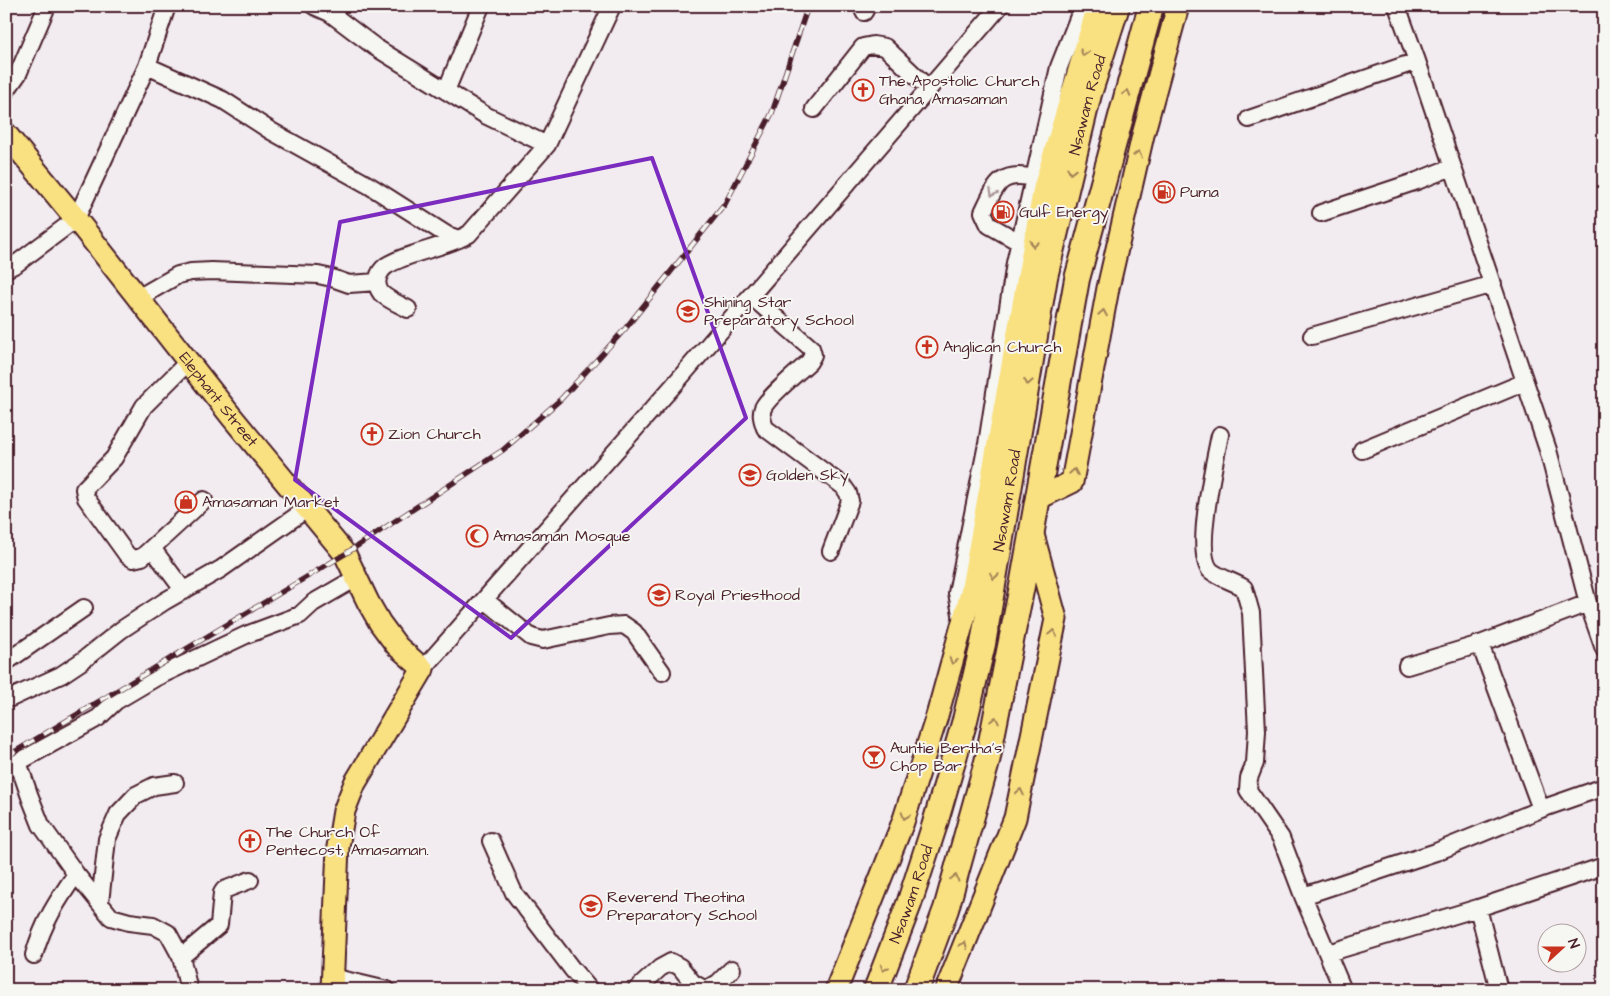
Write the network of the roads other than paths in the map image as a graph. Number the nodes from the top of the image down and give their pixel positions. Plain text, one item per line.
1 (47, 6) edge
2 (167, 6) edge
3 (314, 6) edge
4 (481, 6) edge
5 (612, 6) edge
6 (1000, 6) edge
7 (1082, 6) edge
8 (1098, 6) edge
9 (1117, 6) edge
10 (1151, 6) edge
11 (1178, 6) edge
12 (1397, 6) edge
13 (332, 10) edge
14 (1417, 61) junction
15 (146, 66) junction
16 (929, 89) junction
17 (6, 91) edge
18 (446, 91) junction
19 (814, 109) dead end
20 (1249, 119) dead end
21 (6, 134) edge
22 (547, 145) junction
23 (1452, 167) junction
24 (1034, 178) junction
25 (1321, 213) dead end
26 (76, 219) junction
27 (459, 240) junction
28 (1019, 242) junction
29 (6, 269) edge
30 (377, 282) junction
31 (1493, 284) junction
32 (751, 296) junction
33 (138, 298) junction
34 (408, 309) dead end
35 (1312, 336) dead end
36 (188, 362) junction
37 (1525, 382) junction
38 (1220, 434) dead end
39 (1362, 450) dead end
40 (204, 500) dead end
41 (1037, 500) junction
42 (308, 508) junction
43 (1032, 531) junction
44 (152, 548) junction
45 (831, 551) dead end
46 (356, 578) junction
47 (184, 590) junction
48 (485, 600) junction
49 (1588, 603) junction
50 (84, 608) dead end
51 (963, 622) junction
52 (1480, 644) junction
53 (1604, 649) edge
54 (6, 662) edge
55 (1407, 666) dead end
56 (424, 669) junction
57 (662, 672) dead end
58 (6, 698) edge
59 (12, 766) edge
60 (174, 783) dead end
61 (1604, 787) edge
62 (1541, 809) junction
63 (491, 841) dead end
64 (1604, 866) edge
65 (76, 874) junction
66 (250, 880) dead end
67 (1303, 896) junction
68 (100, 903) junction
69 (1478, 908) junction
70 (1328, 953) junction
71 (34, 955) dead end
72 (181, 957) junction
73 (732, 969) dead end
74 (332, 984) edge
75 (189, 990) edge
76 (387, 990) edge
77 (590, 990) edge
78 (636, 990) edge
79 (836, 990) edge
80 (876, 990) edge
81 (916, 990) edge
82 (946, 990) edge
83 (1343, 990) edge
84 (1499, 990) edge

1 - 17 street
2 - 15 street
3 - 13 street
4 - 18 street
5 - 22 street
6 - 16 street
7 - 24 street
8 -> 51 main road
9 -> 80 highway, Nsawam Road
41 -> 10 highway, Nsawam Road
41 -> 11 main road
12 - 14 street
13 - 18 street
14 - 20 street
14 - 23 street
15 - 26 street
15 - 27 street
16 - 19 street
16 - 32 street
18 - 22 street
21 - 26 main road, Elephant Street
22 - 27 street
23 - 25 street
23 - 31 street
24 - 28 street
24 -> 28 street
26 - 29 street
26 - 33 main road, Elephant Street
27 - 30 street
28 - 51 street
30 - 33 street
30 - 34 street
31 - 35 street
31 - 37 street
32 - 45 street
32 - 48 street
33 - 36 main road, Elephant Street
36 - 42 main road, Elephant Street
36 - 44 street
37 - 39 street
37 - 49 street
38 - 67 street
40 - 44 street
41 - 43 highway, Nsawam Road
42 - 46 main road, Elephant Street
42 - 47 street
81 -> 43 highway, Nsawam Road
82 -> 43 main road
44 - 47 street
46 - 56 main road, Elephant Street
46 - 59 street
47 - 58 street
48 - 56 street
48 - 57 street
49 - 52 street
49 - 53 street
50 - 54 street
51 -> 79 main road
52 - 55 street
52 - 62 street
56 - 74 main road
59 - 65 street
60 - 68 street
61 - 62 street
62 - 67 street
63 - 77 street
64 - 69 street
65 - 68 street
65 - 71 street
66 - 72 street
67 - 70 street
68 - 72 street
69 - 70 street
69 - 84 street
70 - 83 street
72 - 75 street
73 - 78 street
74 - 76 street

